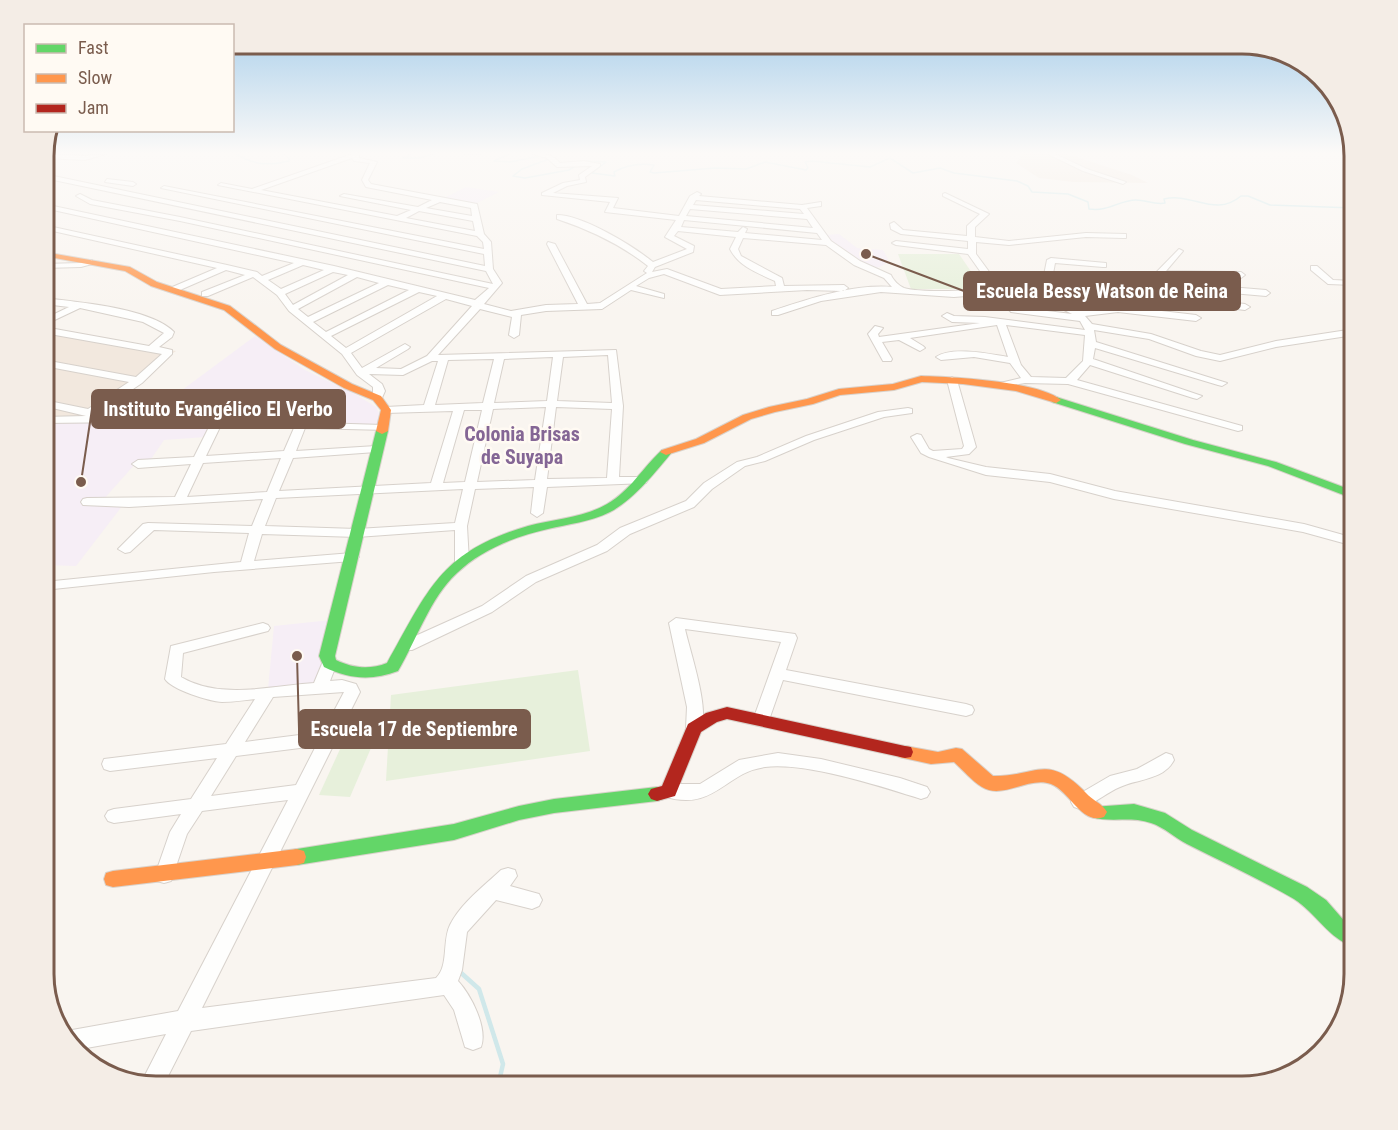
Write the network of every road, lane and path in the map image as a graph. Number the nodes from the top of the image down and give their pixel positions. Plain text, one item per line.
1 (115, 207) edge
2 (195, 207) edge
3 (212, 207) edge
4 (260, 207) edge
5 (332, 207) edge
6 (405, 207) edge
7 (423, 207) edge
8 (473, 207) edge
9 (610, 207) edge
10 (687, 207) joint
11 (802, 207) edge
12 (970, 207) edge
13 (54, 208) edge
14 (205, 209) junction
15 (418, 209) junction
16 (560, 217) dead end
17 (808, 217) junction
18 (681, 218) junction
19 (180, 219) junction
20 (398, 219) junction
21 (476, 219) junction
22 (894, 224) dead end
23 (745, 225) junction
24 (54, 229) edge
25 (375, 229) junction
26 (676, 229) junction
27 (149, 230) junction
28 (820, 231) junction
29 (138, 234) dead end
30 (480, 234) junction
31 (1124, 236) dead end
32 (740, 237) junction
33 (127, 238) dead end
34 (351, 240) junction
35 (972, 240) junction
36 (116, 242) junction
37 (828, 243) junction
38 (897, 243) dead end
39 (551, 244) dead end
40 (458, 245) junction
41 (327, 251) junction
42 (1179, 251) dead end
43 (488, 252) junction
44 (972, 252) junction
45 (54, 256) edge
46 (354, 257) junction
47 (435, 257) junction
48 (89, 262) junction
49 (303, 262) junction
50 (652, 265) junction
51 (1103, 265) dead end
52 (54, 266) edge
53 (227, 267) junction
54 (489, 268) junction
55 (1314, 268) dead end
56 (332, 269) junction
57 (415, 269) junction
58 (1161, 273) junction
59 (357, 274) junction
60 (986, 275) junction
61 (1241, 275) dead end
62 (259, 276) junction
63 (646, 276) junction
64 (1048, 278) junction
65 (888, 280) junction
66 (386, 282) junction
67 (1152, 283) junction
68 (1344, 283) edge
69 (495, 287) junction
70 (629, 287) junction
71 (997, 288) junction
72 (418, 289) junction
73 (900, 289) junction
74 (173, 290) junction
75 (781, 290) junction
76 (871, 290) junction
77 (280, 293) junction
78 (1266, 293) dead end
79 (205, 294) dead end
80 (446, 295) junction
81 (1139, 295) junction
82 (661, 296) dead end
83 (1044, 296) junction
84 (54, 303) edge
85 (478, 303) junction
86 (77, 306) junction
87 (584, 307) junction
88 (1245, 307) dead end
89 (292, 309) junction
90 (1118, 309) junction
91 (1014, 310) dead end
92 (775, 313) dead end
93 (517, 314) junction
94 (947, 316) dead end
95 (54, 317) edge
96 (1196, 318) dead end
97 (307, 321) junction
98 (1000, 322) junction
99 (1086, 327) junction
100 (878, 328) dead end
101 (54, 332) edge
102 (514, 334) dead end
103 (1344, 334) edge
104 (326, 335) junction
105 (900, 336) junction
106 (876, 340) junction
107 (405, 347) dead end
108 (152, 348) junction
109 (920, 348) dead end
110 (345, 352) junction
111 (558, 355) junction
112 (444, 357) junction
113 (499, 357) junction
114 (941, 357) dead end
115 (430, 358) junction
116 (887, 359) dead end
117 (1014, 360) junction
118 (1088, 362) junction
119 (54, 365) edge
120 (363, 372) junction
121 (952, 380) junction
122 (1028, 380) junction
123 (138, 381) junction
124 (1068, 381) junction
125 (1222, 383) dead end
126 (1004, 385) junction
127 (1197, 396) dead end
128 (377, 399) junction
129 (552, 404) junction
130 (54, 406) edge
131 (618, 406) junction
132 (489, 407) junction
133 (459, 408) junction
134 (428, 409) junction
135 (386, 410) junction
136 (908, 411) dead end
137 (91, 416) junction
138 (54, 419) edge
139 (217, 422) junction
140 (301, 425) junction
141 (383, 428) junction
142 (1238, 428) dead end
143 (917, 437) dead end
144 (376, 449) junction
145 (933, 455) junction
146 (286, 456) junction
147 (198, 459) junction
148 (138, 464) dead end
149 (613, 480) junction
150 (642, 480) junction
151 (541, 483) junction
152 (471, 485) junction
153 (436, 487) junction
154 (366, 489) junction
155 (1344, 491) edge
156 (271, 496) junction
157 (179, 501) junction
158 (87, 502) dead end
159 (537, 513) dead end
160 (461, 526) junction
161 (256, 531) junction
162 (357, 533) junction
163 (1344, 539) edge
164 (126, 549) dead end
165 (352, 557) junction
166 (462, 562) junction
167 (246, 566) junction
168 (54, 585) edge
169 (263, 628) dead end
170 (407, 646) junction
171 (329, 663) junction
172 (778, 674) junction
173 (320, 688) junction
174 (268, 692) junction
175 (966, 710) dead end
176 (761, 720) junction
177 (694, 728) junction
178 (330, 738) junction
179 (234, 748) junction
180 (1166, 760) dead end
181 (110, 764) dead end
182 (302, 791) junction
183 (669, 791) junction
184 (921, 792) dead end
185 (1080, 802) junction
186 (196, 805) junction
187 (114, 816) dead end
188 (266, 862) junction
189 (164, 875) junction
190 (508, 876) dead end
191 (113, 879) dead end
192 (494, 891) junction
193 (532, 900) dead end
194 (1344, 932) edge
195 (450, 975) junction
196 (184, 1021) junction
197 (77, 1038) edge
198 (472, 1039) dead end
199 (156, 1076) edge

1 - 19 street
2 - 14 street
3 - 14 street
4 - 25 street
5 - 20 street
6 - 15 street
7 - 15 street
8 - 21 street
9 - 18 street
10 - 17 street
10 - 18 street
11 - 17 street
12 - 35 street
13 - 27 street
14 - 19 street
14 - 34 street
15 - 20 street
15 - 21 street
16 - 50 street
17 - 28 street
18 - 23 street
18 - 26 street
19 - 27 street
19 - 41 street
20 - 25 street
20 - 30 street
21 - 30 street
22 - 35 street
23 - 28 street
23 - 32 street
24 - 36 street
25 - 34 street
25 - 40 street
26 - 32 street
26 - 50 street
27 - 29 street
27 - 49 street
28 - 37 street
30 - 43 street
31 - 35 street
32 - 37 street
32 - 75 street
33 - 36 street
34 - 41 street
34 - 47 street
35 - 44 street
36 - 53 street
37 - 65 street
38 - 44 street
39 - 87 street
40 - 43 street
40 - 47 street
41 - 46 street
41 - 49 street
42 - 58 street
43 - 54 street
44 - 60 street
45 - 48 street
46 - 56 street
46 - 57 street
47 - 54 street
47 - 57 street
48 - 52 street
48 - 74 street
49 - 56 street
49 - 62 street
50 - 63 street
51 - 64 street
53 - 62 street
53 - 74 street
54 - 69 street
55 - 68 street
56 - 59 street
56 - 77 street
57 - 66 street
57 - 69 street
58 - 61 street
58 - 67 street
59 - 66 street
59 - 89 street
60 - 64 street
60 - 71 street
62 - 77 street
62 - 79 street
63 - 70 street
63 - 75 street
64 - 83 street
65 - 73 street
65 - 76 street
66 - 72 street
66 - 97 street
67 - 78 street
67 - 81 street
69 - 85 street
70 - 82 street
70 - 87 street
71 - 73 street
71 - 83 street
72 - 80 street
72 - 104 street
73 - 76 street
74 - 128 street
75 - 76 street
76 - 92 street
77 - 89 street
80 - 85 street
80 - 110 street
81 - 88 street
81 - 90 street
83 - 99 street
84 - 86 street
85 - 93 street
85 - 115 street
86 - 95 street
86 - 108 street
87 - 93 street
89 - 97 street
90 - 96 street
90 - 99 street
91 - 99 street
93 - 102 street
94 - 98 street
97 - 104 street
98 - 99 street
98 - 105 street
98 - 117 street
99 - 103 street
99 - 118 street
99 - 125 street
100 - 106 street
101 - 108 street
104 - 110 street
105 - 106 street
105 - 109 street
106 - 116 street
107 - 120 street
108 - 123 street
110 - 120 street
111 - 113 street
111 - 129 street
111 - 131 street
112 - 113 street
112 - 115 street
112 - 134 street
113 - 132 street
114 - 117 street
115 - 120 street
117 - 122 street
118 - 124 street
118 - 127 street
119 - 123 street
120 - 128 street
121 - 126 street
121 - 145 street
121 - 150 street
122 - 124 street
122 - 126 street
123 - 137 street
124 - 142 street
126 - 155 street
128 - 135 street
129 - 131 street
129 - 132 street
129 - 151 street
130 - 137 street
131 - 149 street
132 - 133 street
132 - 152 street
133 - 134 street
133 - 153 street
134 - 135 street
135 - 141 street
136 - 170 street
137 - 138 street
137 - 139 street
139 - 140 street
139 - 147 street
140 - 141 street
140 - 146 street
141 - 144 street
143 - 145 street
144 - 146 street
144 - 154 street
145 - 163 street
146 - 147 street
146 - 156 street
147 - 148 street
147 - 157 street
149 - 150 street
149 - 151 street
150 - 166 street
151 - 152 street
151 - 159 street
152 - 153 street
152 - 160 street
153 - 154 street
154 - 156 street
154 - 162 street
156 - 157 street
156 - 161 street
157 - 158 street
160 - 162 street
160 - 166 street
161 - 162 street
161 - 164 street
161 - 167 street
162 - 165 street
165 - 167 street
165 - 171 street
166 - 170 street
167 - 168 street
169 - 174 street
170 - 171 street
171 - 173 street
172 - 175 street
172 - 176 street
172 - 177 street
173 - 174 street
173 - 178 street
174 - 179 street
176 - 177 street
176 - 185 street
177 - 183 street
178 - 179 street
178 - 182 street
179 - 181 street
179 - 186 street
180 - 185 street
182 - 186 street
182 - 188 street
183 - 184 street
183 - 188 street
185 - 194 street
186 - 187 street
186 - 189 street
188 - 189 street
188 - 196 street
189 - 191 street
190 - 192 street
192 - 193 street
192 - 195 street
195 - 196 street
195 - 198 street
196 - 197 street
196 - 199 street

